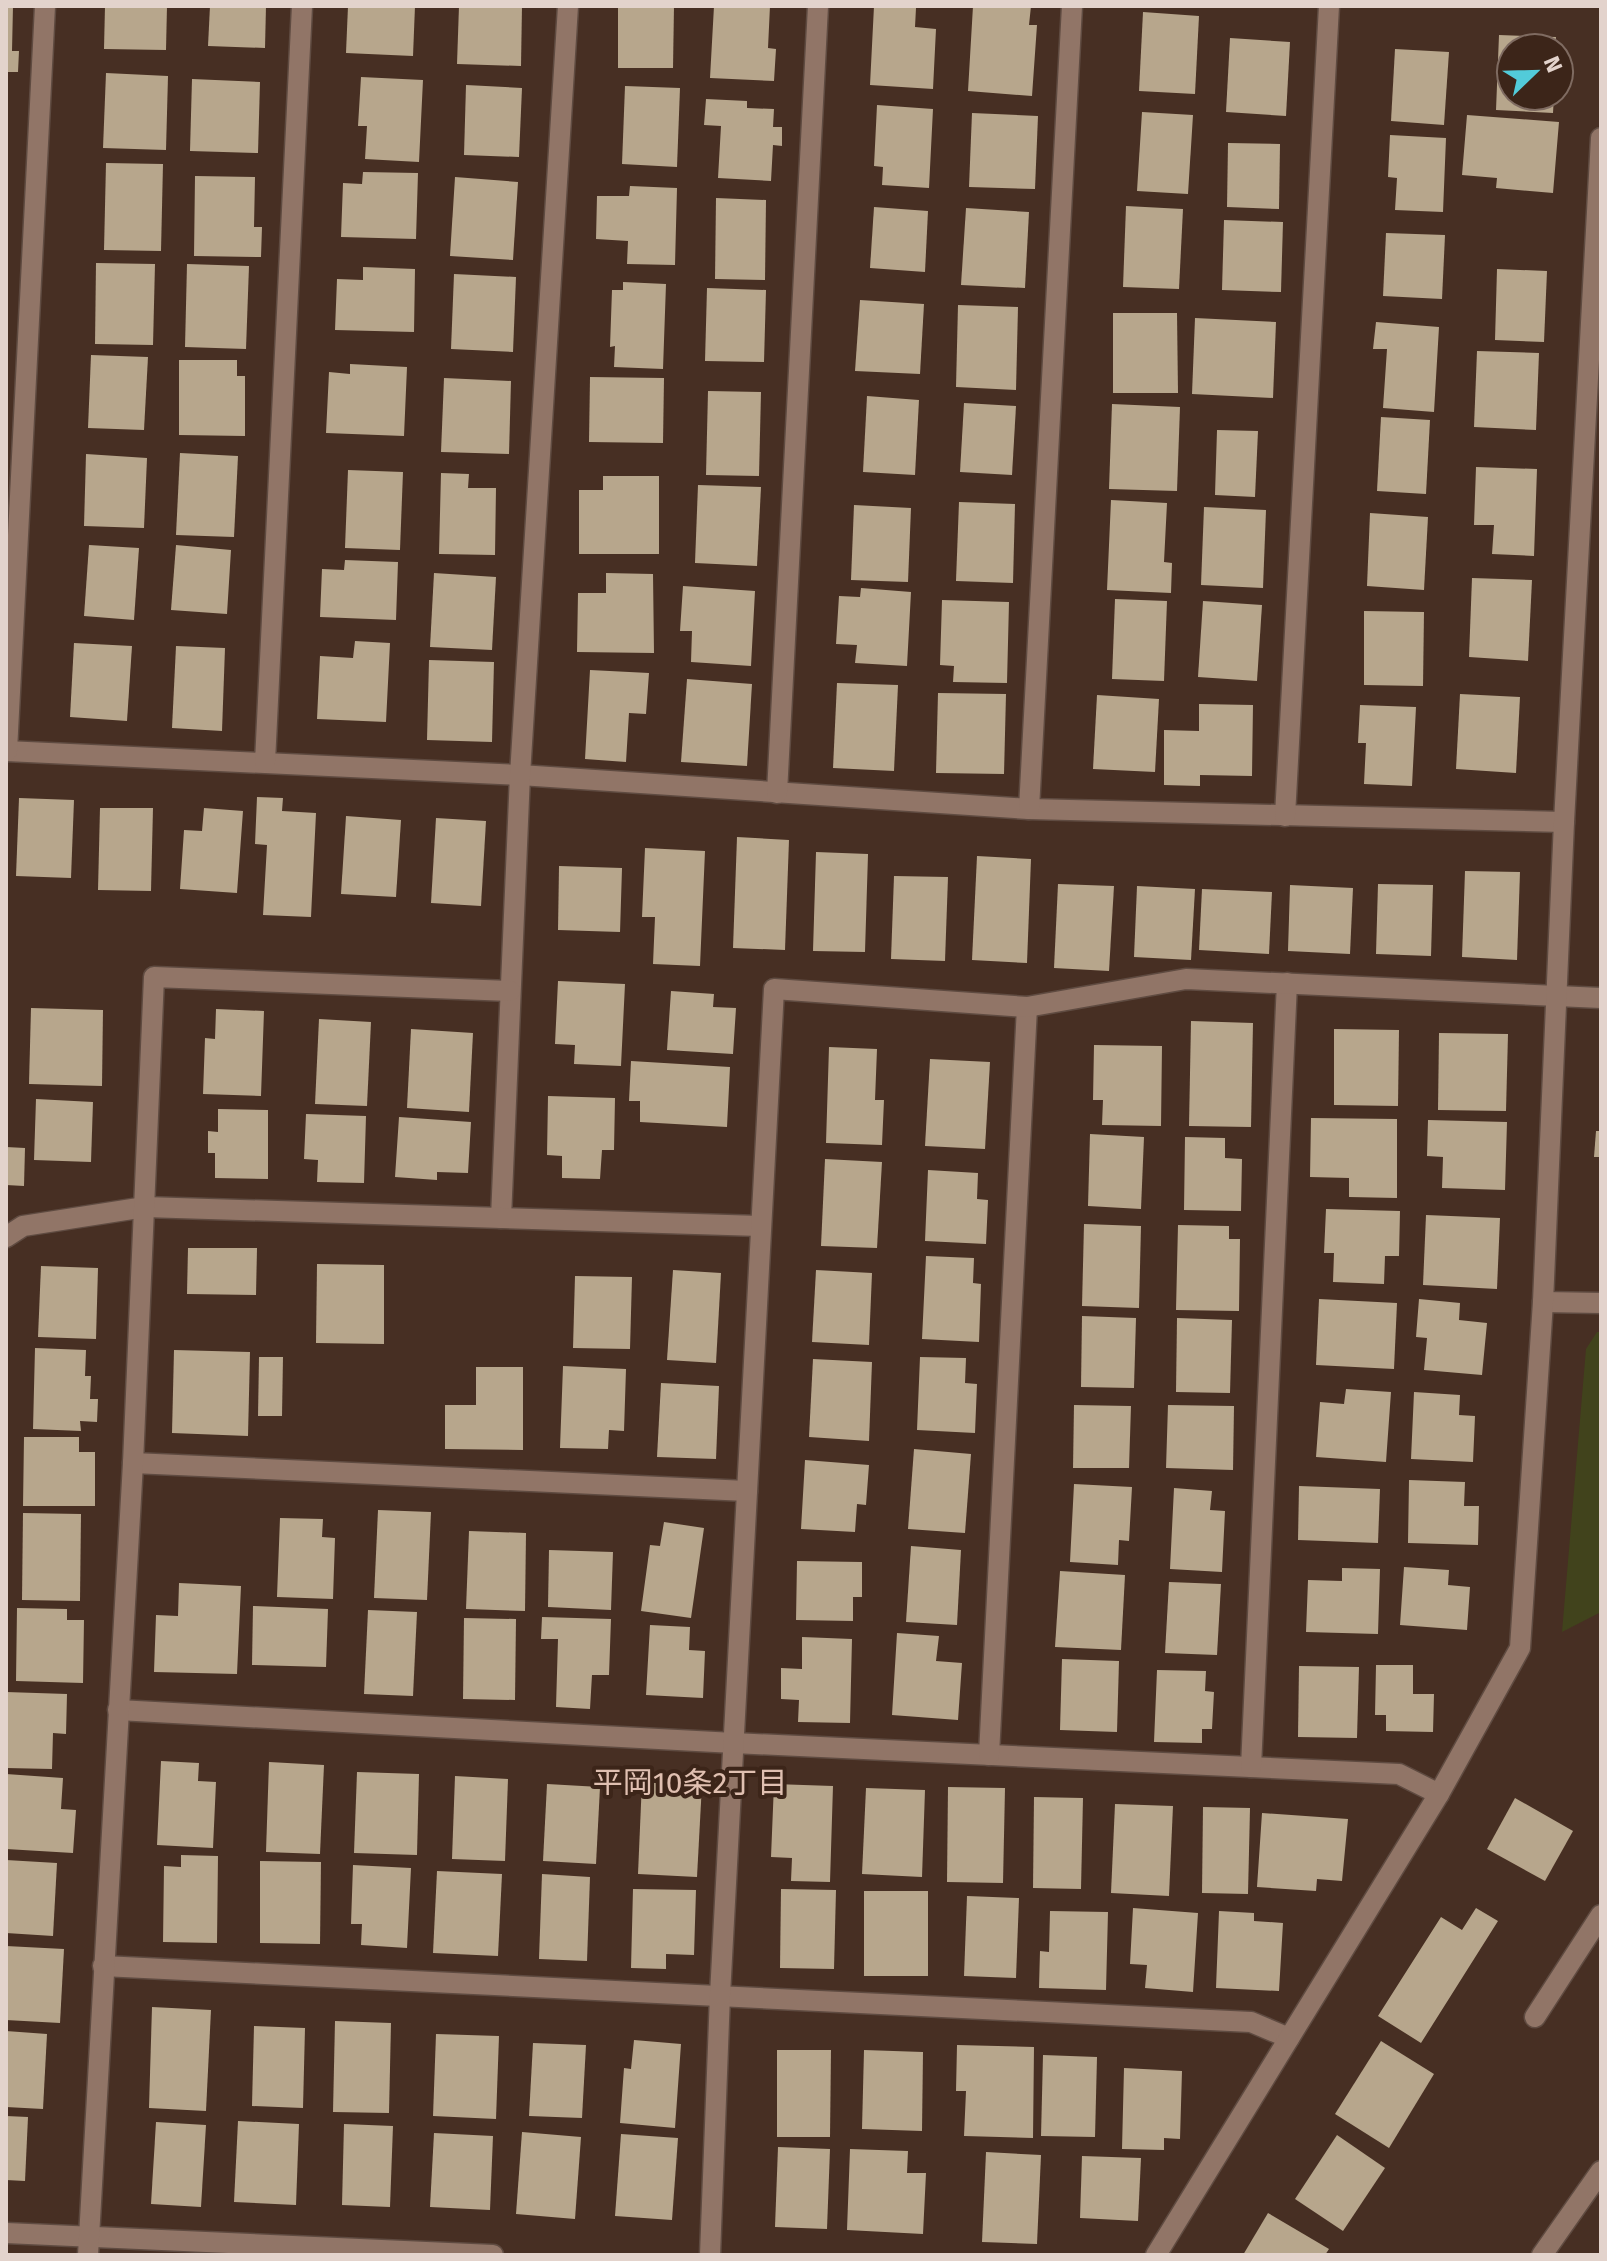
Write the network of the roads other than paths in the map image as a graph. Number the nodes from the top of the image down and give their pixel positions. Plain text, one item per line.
1 (45, 6) edge
2 (302, 6) edge
3 (568, 6) edge
4 (818, 6) edge
5 (1072, 6) edge
6 (1329, 6) edge
7 (1601, 138) edge
8 (1600, 194) edge
9 (6, 751) edge
10 (265, 762) junction
11 (520, 775) junction
12 (777, 793) junction
13 (1029, 809) junction
14 (1285, 816) junction
15 (1564, 822) junction
16 (1287, 983) junction
17 (510, 991) junction
18 (1556, 995) junction
19 (1601, 998) edge
20 (1027, 1007) junction
21 (145, 1207) junction
22 (501, 1218) junction
23 (760, 1226) junction
24 (6, 1237) edge
25 (1543, 1302) junction
26 (1601, 1303) edge
27 (133, 1463) junction
28 (747, 1491) junction
29 (118, 1710) junction
30 (734, 1743) junction
31 (989, 1755) junction
32 (1251, 1767) junction
33 (1439, 1794) junction
34 (1601, 1915) edge
35 (103, 1966) junction
36 (720, 1995) junction
37 (1535, 2017) dead end
38 (1289, 2038) junction
39 (1601, 2171) edge
40 (6, 2233) edge
41 (88, 2246) edge
42 (438, 2253) edge
43 (493, 2255) edge
44 (710, 2255) edge
45 (1156, 2255) edge
46 (1542, 2255) edge

1 - 9 street
2 - 10 street
3 - 11 street
4 - 12 street
5 - 13 street
6 - 14 street
7 - 8 street
8 - 15 street
9 - 10 street
10 - 11 street
11 - 12 street
11 - 17 street
12 - 13 street
13 - 14 street
14 - 15 street
15 - 18 street
16 - 18 street
16 - 20 street
16 - 32 street
17 - 21 street
17 - 22 street
18 - 19 street
18 - 25 street
20 - 23 street
20 - 31 street
21 - 22 street
21 - 24 street
21 - 27 street
22 - 23 street
23 - 28 street
25 - 26 street
25 - 33 street
27 - 28 street
27 - 29 street
28 - 30 street
29 - 30 street
29 - 35 street
30 - 31 street
30 - 36 street
31 - 32 street
32 - 33 street
33 - 38 street
34 - 37 street
35 - 36 street
35 - 41 street
36 - 38 street
36 - 44 street
38 - 45 street
39 - 46 street
40 - 41 street
41 - 42 street
42 - 43 street

